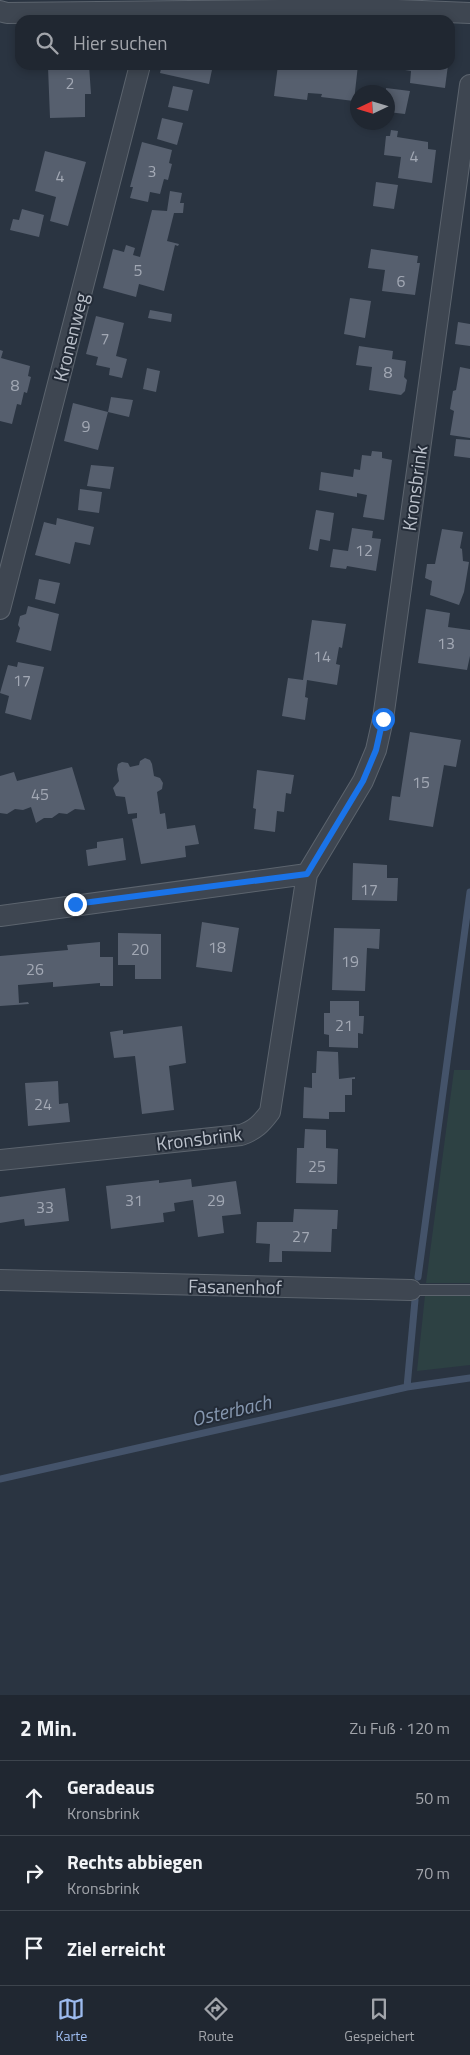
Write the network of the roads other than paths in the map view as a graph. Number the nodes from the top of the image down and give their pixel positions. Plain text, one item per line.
1 (373, 4) edge
2 (0, 11) edge
3 (470, 13) edge
4 (104, 15) edge
5 (171, 15) edge
6 (139, 70) edge
7 (470, 85) edge
8 (0, 609) edge
9 (307, 874) junction
10 (0, 916) edge
11 (0, 1160) edge
12 (0, 1280) edge
13 (411, 1290) joint
14 (470, 1290) edge

1 - 3 street
1 - 5 street
2 - 4 street
6 - 8 street, Kronenweg
7 - 9 street, Kronsbrink
9 - 10 street
9 - 11 street, Kronsbrink
12 - 13 street, Fasanenhof
13 - 14 lane, Fasanenhof

